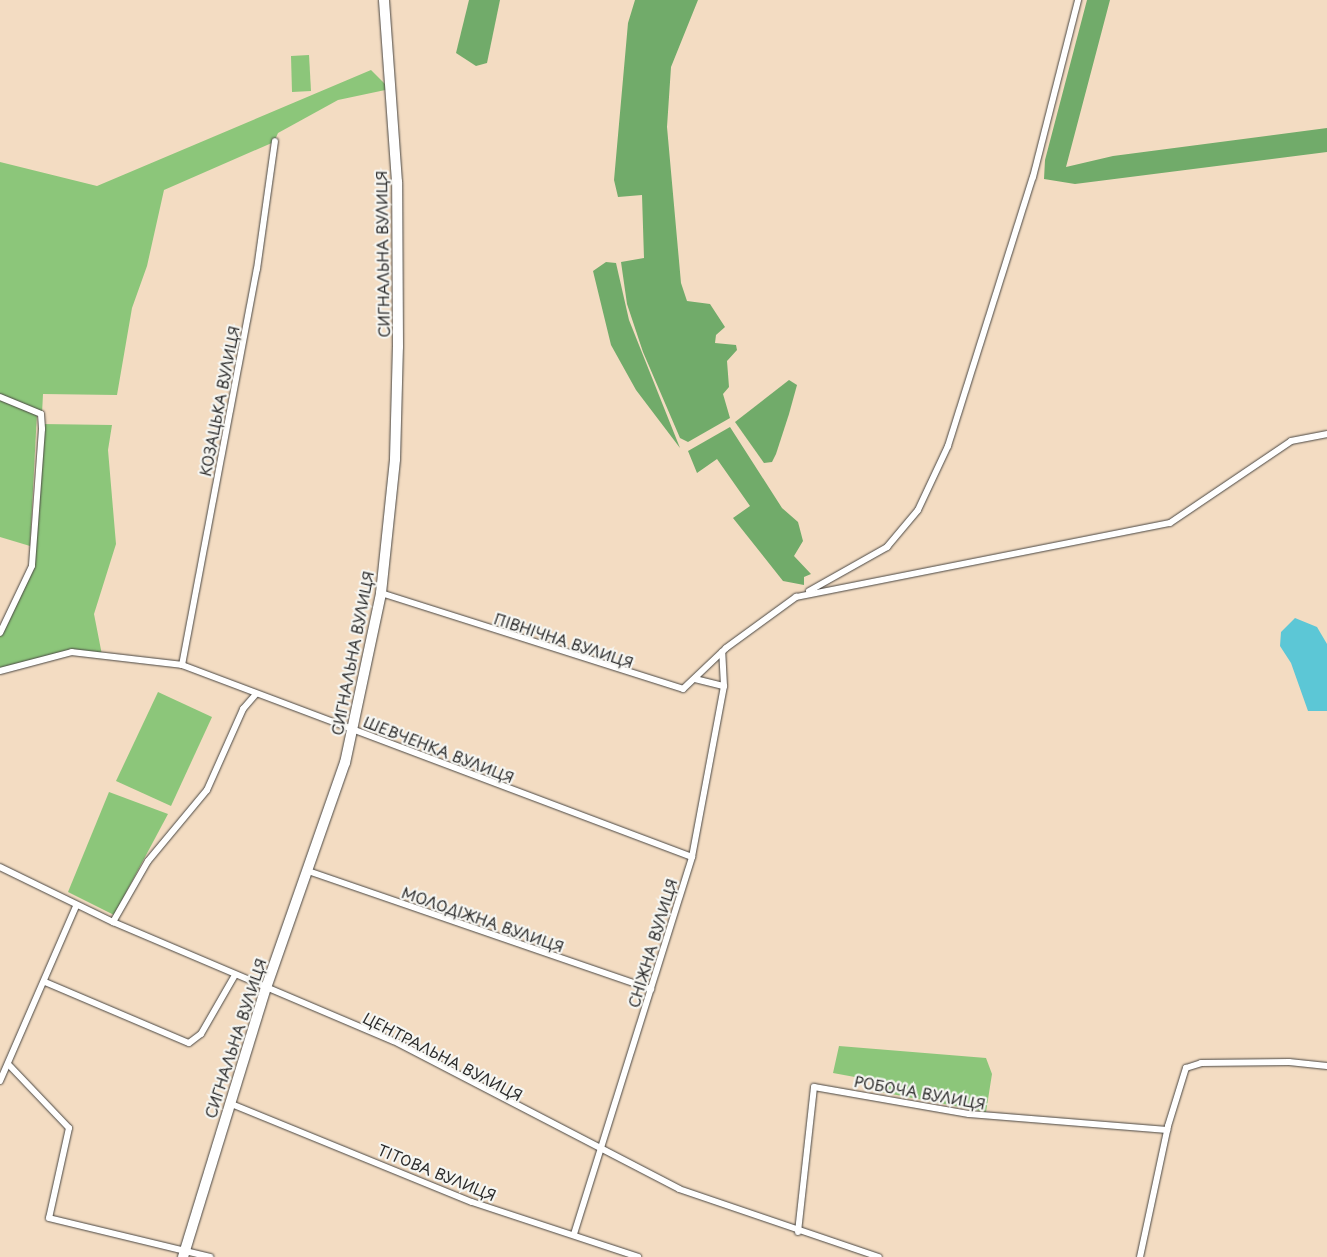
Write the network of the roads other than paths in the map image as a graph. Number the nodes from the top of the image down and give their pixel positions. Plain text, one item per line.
1 (384, 0) edge
2 (1078, 0) edge
3 (275, 141) dead end
4 (0, 397) edge
5 (1327, 434) edge
6 (381, 593) junction
7 (796, 597) junction
8 (0, 633) edge
9 (724, 650) junction
10 (182, 665) junction
11 (0, 671) edge
12 (695, 679) junction
13 (724, 686) junction
14 (256, 694) junction
15 (353, 730) junction
16 (692, 857) junction
17 (0, 868) edge
18 (308, 872) junction
19 (76, 906) junction
20 (113, 922) junction
21 (235, 975) junction
22 (45, 982) junction
23 (266, 988) junction
24 (651, 989) junction
25 (9, 1066) junction
26 (1327, 1066) edge
27 (0, 1081) edge
28 (229, 1103) junction
29 (1167, 1130) junction
30 (599, 1151) junction
31 (798, 1232) junction
32 (574, 1234) junction
33 (184, 1253) edge
34 (210, 1257) edge
35 (638, 1257) edge
36 (879, 1257) edge
37 (1140, 1257) edge

1 - 6 main road, СИГНАЛЬНА ВУЛИЦЯ
2 - 7 street, ПІВНІЧНА ВУЛИЦЯ
3 - 10 street, КОЗАЦЬКА ВУЛИЦЯ
4 - 8 street
5 - 7 street
6 - 12 street, ПІВНІЧНА ВУЛИЦЯ
6 - 15 main road, СИГНАЛЬНА ВУЛИЦЯ
7 - 9 street, ПІВНІЧНА ВУЛИЦЯ
9 - 12 street, ПІВНІЧНА ВУЛИЦЯ
9 - 13 street, СНІЖНА ВУЛИЦЯ
10 - 11 street, ШЕВЧЕНКА ВУЛИЦЯ
10 - 14 street, ШЕВЧЕНКА ВУЛИЦЯ
12 - 13 street
13 - 16 street, СНІЖНА ВУЛИЦЯ
14 - 15 street, ШЕВЧЕНКА ВУЛИЦЯ
14 - 20 street
15 - 16 street, ШЕВЧЕНКА ВУЛИЦЯ
15 - 18 main road, СИГНАЛЬНА ВУЛИЦЯ
16 - 24 street, СНІЖНА ВУЛИЦЯ
17 - 19 street, ЦЕНТРАЛЬНА ВУЛИЦЯ
18 - 23 main road, СИГНАЛЬНА ВУЛИЦЯ
18 - 24 street, МОЛОДІЖНА ВУЛИЦЯ
19 - 20 street, ЦЕНТРАЛЬНА ВУЛИЦЯ
19 - 22 street
20 - 21 street, ЦЕНТРАЛЬНА ВУЛИЦЯ
21 - 22 street
21 - 23 street, ЦЕНТРАЛЬНА ВУЛИЦЯ
22 - 25 street
23 - 28 main road, СИГНАЛЬНА ВУЛИЦЯ
23 - 30 street, ЦЕНТРАЛЬНА ВУЛИЦЯ
24 - 30 street, СНІЖНА ВУЛИЦЯ
25 - 27 street
25 - 33 street
26 - 29 street
28 - 32 street, ТІТОВА ВУЛИЦЯ
28 - 33 main road, СИГНАЛЬНА ВУЛИЦЯ
29 - 31 street, РОБОЧА ВУЛИЦЯ
29 - 37 street
30 - 31 street, ЦЕНТРАЛЬНА ВУЛИЦЯ
30 - 32 street, СНІЖНА ВУЛИЦЯ
31 - 36 street, ЦЕНТРАЛЬНА ВУЛИЦЯ
32 - 35 street, ТІТОВА ВУЛИЦЯ
33 - 34 street

